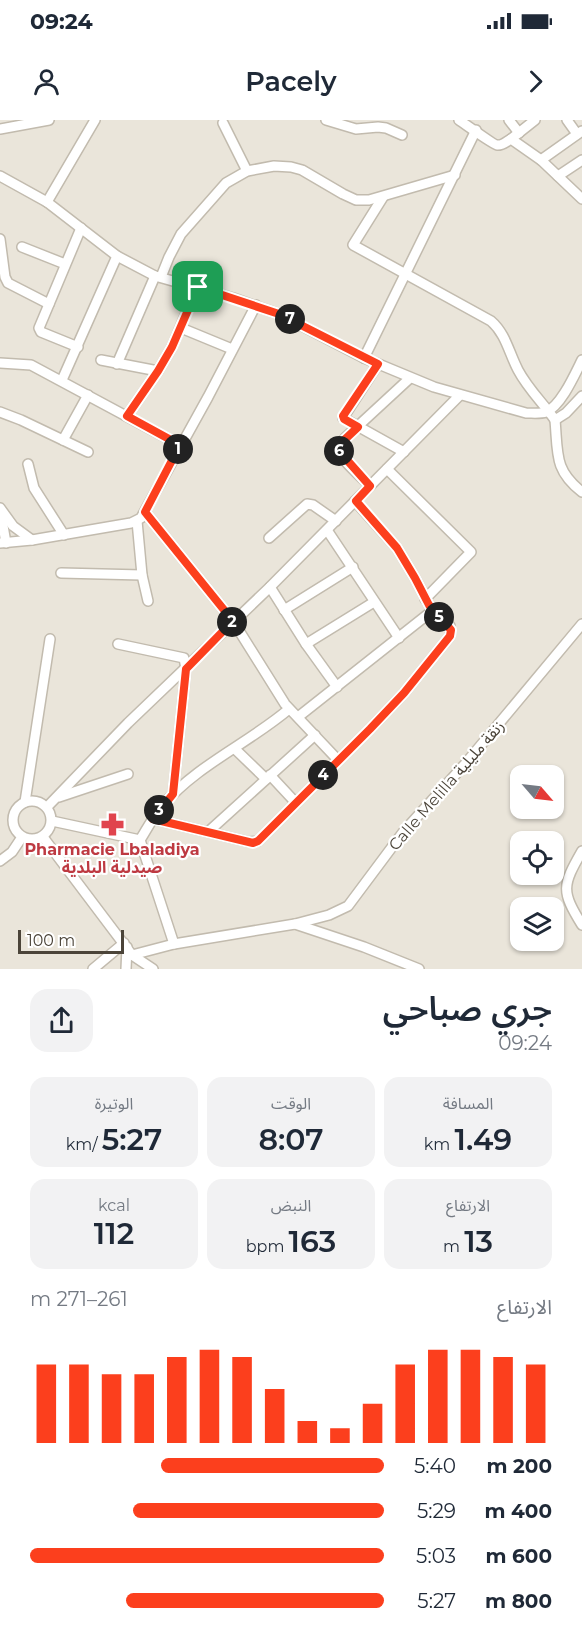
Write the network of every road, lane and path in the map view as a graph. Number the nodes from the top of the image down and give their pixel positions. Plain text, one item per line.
1 (49, 120) edge
2 (95, 120) edge
3 (326, 120) edge
4 (459, 120) edge
5 (509, 120) edge
6 (535, 120) edge
7 (567, 120) edge
8 (19, 123) edge
9 (223, 123) dead end
10 (0, 129) edge
11 (476, 130) junction
12 (580, 132) edge
13 (402, 135) dead end
14 (515, 136) junction
15 (541, 160) junction
16 (582, 160) edge
17 (247, 171) junction
18 (455, 175) junction
19 (0, 176) edge
20 (558, 176) junction
21 (581, 196) edge
22 (383, 197) junction
23 (47, 202) junction
24 (81, 228) junction
25 (0, 239) edge
26 (22, 246) dead end
27 (117, 256) junction
28 (65, 264) junction
29 (405, 272) junction
30 (158, 276) junction
31 (198, 287) junction
32 (49, 304) junction
33 (256, 305) junction
34 (180, 328) junction
35 (78, 346) junction
36 (232, 350) junction
37 (364, 358) junction
38 (101, 360) dead end
39 (582, 360) edge
40 (0, 363) edge
41 (117, 364) junction
42 (378, 364) junction
43 (158, 371) junction
44 (410, 378) junction
45 (62, 380) junction
46 (88, 395) junction
47 (460, 395) junction
48 (582, 396) edge
49 (548, 411) junction
50 (0, 412) edge
51 (127, 416) junction
52 (555, 420) junction
53 (358, 427) junction
54 (63, 440) junction
55 (180, 445) junction
56 (88, 452) dead end
57 (404, 452) junction
58 (28, 464) dead end
59 (387, 469) junction
60 (370, 486) junction
61 (582, 492) edge
62 (356, 501) junction
63 (0, 508) edge
64 (145, 512) junction
65 (137, 521) junction
66 (336, 521) junction
67 (327, 530) junction
68 (64, 535) junction
69 (269, 538) dead end
70 (32, 540) junction
71 (3, 543) edge
72 (352, 567) junction
73 (61, 573) dead end
74 (142, 575) junction
75 (270, 587) junction
76 (425, 599) junction
77 (148, 601) dead end
78 (374, 602) junction
79 (284, 610) junction
80 (432, 610) junction
81 (233, 621) junction
82 (582, 624) edge
83 (399, 638) junction
84 (50, 639) dead end
85 (118, 644) dead end
86 (306, 644) junction
87 (186, 669) junction
88 (337, 687) junction
89 (289, 710) junction
90 (298, 717) junction
91 (315, 735) junction
92 (235, 749) junction
93 (338, 760) junction
94 (129, 774) dead end
95 (268, 777) junction
96 (173, 794) junction
97 (57, 798) junction
98 (25, 802) junction
99 (296, 803) junction
100 (47, 807) junction
101 (153, 819) junction
102 (52, 821) junction
103 (208, 832) junction
104 (22, 837) junction
105 (43, 837) junction
106 (140, 840) junction
107 (582, 851) edge
108 (0, 861) edge
109 (296, 924) junction
110 (582, 925) edge
111 (174, 944) junction
112 (128, 948) junction
113 (93, 969) edge
114 (126, 969) edge
115 (153, 969) edge
116 (419, 969) edge

1 - 8 street
2 - 23 street
3 - 13 street
4 - 11 street
5 - 14 street
6 - 14 street
7 - 12 street
8 - 10 street
9 - 17 street
11 - 14 street
11 - 18 street
12 - 15 street
14 - 15 street
15 - 20 street
16 - 20 street
17 - 22 street
17 - 30 street
18 - 22 street
18 - 29 street
19 - 23 street
20 - 21 street
22 - 29 street
23 - 24 street
24 - 27 street
24 - 28 street
25 - 32 street
26 - 28 street
27 - 30 street
27 - 35 street
28 - 32 street
29 - 37 street
29 - 49 street
30 - 31 street
30 - 41 street
31 - 33 street
31 - 34 street
32 - 35 street
33 - 36 street
33 - 37 street
34 - 36 street
34 - 43 street
35 - 45 street
36 - 55 street
37 - 42 street
38 - 41 street
39 - 49 street
40 - 45 street
41 - 43 street
42 - 44 street
42 - 53 street
43 - 51 street
44 - 47 street
44 - 53 street
45 - 46 street
46 - 51 street
46 - 54 street
47 - 49 street
47 - 57 street
48 - 52 street
49 - 52 street
50 - 54 street
51 - 55 street
52 - 61 street
53 - 57 street
53 - 60 street
54 - 56 street
55 - 64 street
57 - 59 street
58 - 68 street
59 - 60 street
59 - 76 street
60 - 62 street
62 - 66 street
62 - 76 street
63 - 70 street
63 - 71 street
64 - 65 street
64 - 81 street
65 - 68 street
65 - 74 street
66 - 67 street
66 - 69 street
67 - 72 street
67 - 75 street
68 - 70 street
70 - 71 street
72 - 78 street
72 - 79 street
73 - 74 street
74 - 77 street
75 - 79 street
75 - 81 street
76 - 80 street
78 - 83 street
78 - 86 street
79 - 86 street
80 - 83 street
80 - 93 street
81 - 87 street
81 - 89 street
82 - 109 street, Calle Melilla زنقة مليلية
83 - 88 street
84 - 98 street
85 - 87 street
86 - 88 street
87 - 96 street
87 - 97 street
88 - 90 street
89 - 90 street
89 - 92 street
90 - 91 street
91 - 93 street
91 - 95 street
92 - 95 street
92 - 96 street
93 - 99 street
94 - 97 street
95 - 99 street
95 - 103 street
96 - 101 street
97 - 100 street
98 - 100 street
98 - 104 street
99 - 103 street
100 - 102 street
101 - 103 street
101 - 106 street
102 - 105 street
102 - 106 street
104 - 105 street
104 - 108 street
105 - 112 street
106 - 111 street
107 - 110 street
109 - 111 street, Calle Melilla زنقة مليلية
109 - 116 street
111 - 112 street, Calle Melilla زنقة مليلية
112 - 113 street
112 - 114 street
112 - 115 street

